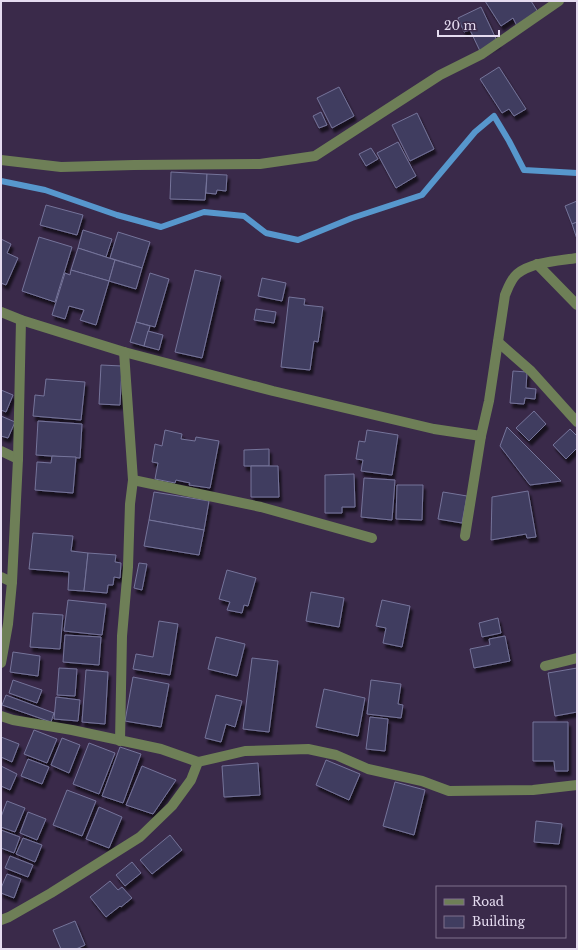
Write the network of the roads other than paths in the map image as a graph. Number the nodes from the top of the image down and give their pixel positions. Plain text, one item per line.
1 (559, 1) edge
2 (1, 160) edge
3 (577, 258) edge
4 (537, 264) junction
5 (577, 305) edge
6 (1, 312) edge
7 (20, 320) junction
8 (498, 342) junction
9 (124, 352) junction
10 (577, 422) edge
11 (482, 436) junction
12 (1, 451) edge
13 (18, 459) junction
14 (133, 480) junction
15 (465, 536) dead end
16 (372, 538) dead end
17 (1, 577) edge
18 (12, 582) junction
19 (577, 658) edge
20 (1, 664) edge
21 (545, 666) dead end
22 (1, 716) edge
23 (120, 741) junction
24 (198, 762) junction
25 (577, 785) edge
26 (1, 920) edge

1 - 2 street
3 - 4 street
4 - 5 street
4 - 8 street
6 - 7 street
7 - 9 street
7 - 13 street
8 - 10 street
8 - 11 street
9 - 11 street
9 - 14 street
11 - 15 street
12 - 13 street
13 - 18 street
14 - 16 street
14 - 23 street
17 - 18 street
18 - 20 street
19 - 21 street
22 - 23 street
23 - 24 street
24 - 25 street
24 - 26 street

